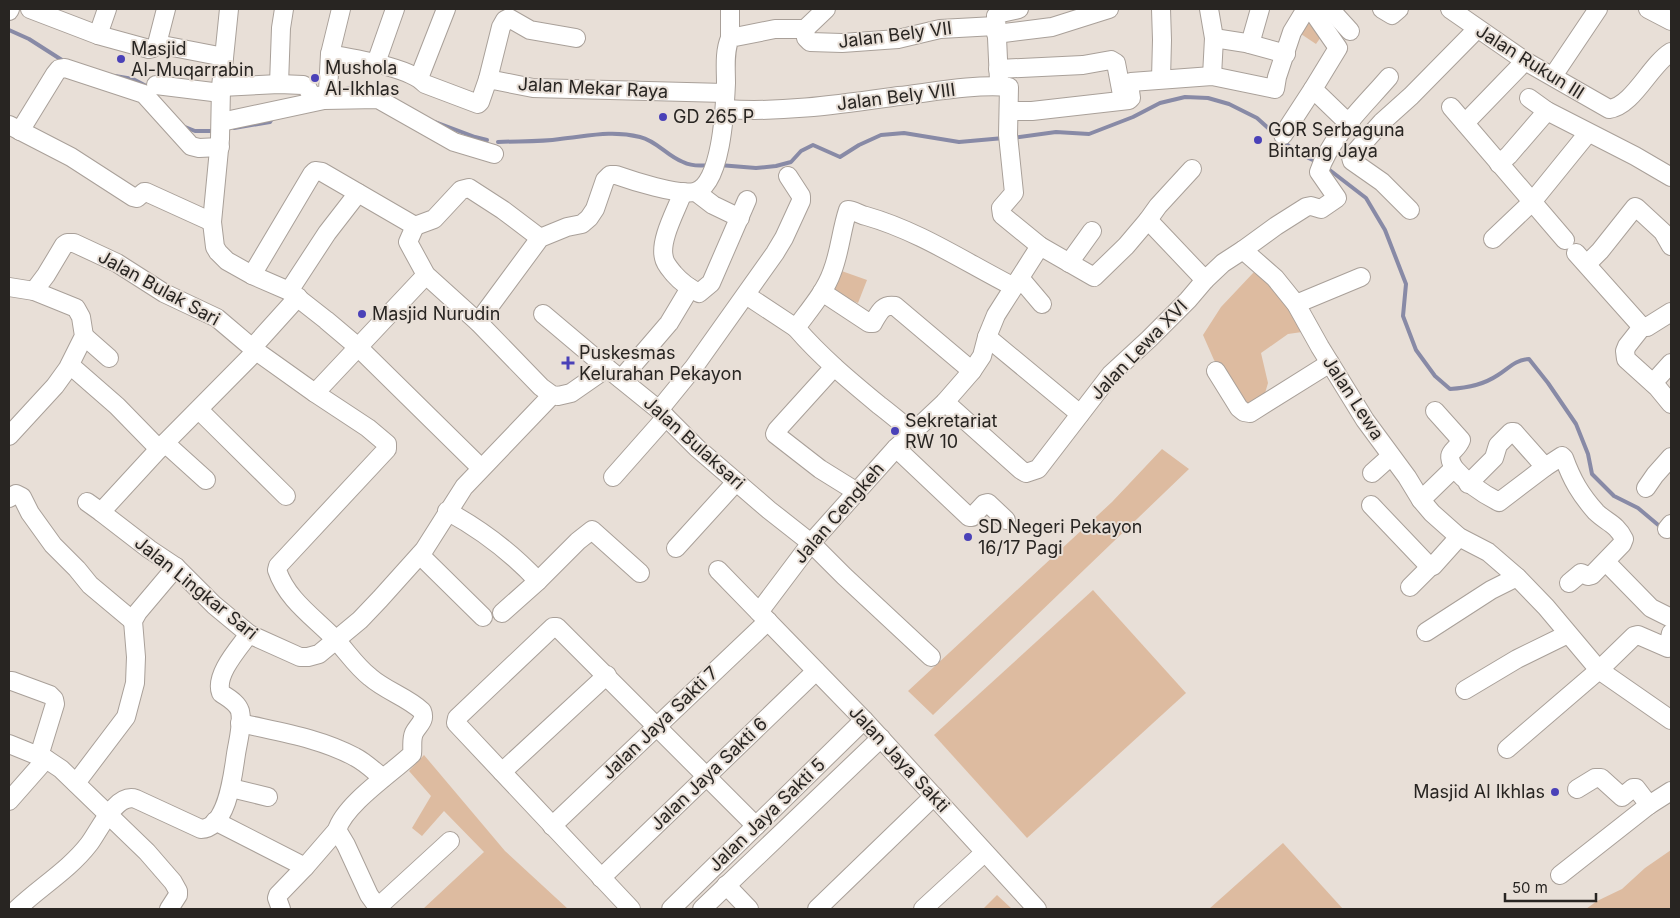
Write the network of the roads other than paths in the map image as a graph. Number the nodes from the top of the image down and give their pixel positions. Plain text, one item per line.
1 (30, 9) edge
2 (107, 9) edge
3 (166, 9) edge
4 (229, 9) edge
5 (284, 9) edge
6 (342, 9) edge
7 (395, 9) edge
8 (446, 9) edge
9 (730, 9) edge
10 (826, 9) edge
11 (1020, 9) edge
12 (1109, 9) edge
13 (1162, 9) edge
14 (1209, 9) edge
15 (1260, 9) edge
16 (1306, 9) edge
17 (1311, 9) edge
18 (1330, 9) edge
19 (1382, 9) edge
20 (1399, 9) edge
21 (1450, 9) edge
22 (1598, 9) edge
23 (1648, 9) edge
24 (55, 13) edge
25 (1671, 21) edge
26 (996, 26) junction
27 (1477, 28) junction
28 (805, 29) junction
29 (1350, 31) dead end
30 (98, 35) junction
31 (576, 38) dead end
32 (730, 38) junction
33 (1214, 38) junction
34 (157, 44) junction
35 (1250, 44) junction
36 (1671, 52) edge
37 (330, 54) junction
38 (1286, 54) junction
39 (224, 57) junction
40 (1525, 60) junction
41 (376, 64) junction
42 (998, 69) junction
43 (1212, 76) junction
44 (1553, 76) junction
45 (1390, 77) dead end
46 (419, 78) junction
47 (488, 79) junction
48 (1161, 79) junction
49 (279, 84) junction
50 (156, 85) dead end
51 (999, 86) junction
52 (1313, 89) junction
53 (221, 90) junction
54 (1529, 98) dead end
55 (725, 101) junction
56 (1123, 101) junction
57 (1451, 107) dead end
58 (1009, 111) junction
59 (1547, 111) junction
60 (1351, 121) junction
61 (1465, 123) junction
62 (12, 129) edge
63 (1588, 133) junction
64 (221, 134) junction
65 (1283, 135) dead end
66 (494, 154) dead end
67 (1499, 164) junction
68 (1192, 169) dead end
69 (788, 176) dead end
70 (1671, 177) edge
71 (690, 192) junction
72 (358, 193) junction
73 (747, 200) dead end
74 (1532, 202) junction
75 (1410, 210) dead end
76 (740, 218) junction
77 (1148, 220) junction
78 (212, 222) junction
79 (415, 226) junction
80 (1092, 231) dead end
81 (540, 238) junction
82 (1493, 239) dead end
83 (1040, 246) junction
84 (1671, 246) edge
85 (1244, 250) junction
86 (1576, 252) junction
87 (1069, 263) junction
88 (252, 275) junction
89 (426, 275) junction
90 (1361, 277) dead end
91 (1205, 280) junction
92 (1017, 283) junction
93 (9, 287) edge
94 (690, 288) junction
95 (34, 292) junction
96 (822, 292) junction
97 (293, 294) junction
98 (746, 295) junction
99 (1042, 304) dead end
100 (1296, 304) junction
101 (1671, 312) edge
102 (543, 314) dead end
103 (478, 322) junction
104 (1642, 327) junction
105 (796, 328) junction
106 (84, 336) junction
107 (987, 337) junction
108 (358, 347) junction
109 (254, 349) junction
110 (109, 358) dead end
111 (1330, 363) junction
112 (1671, 364) edge
113 (70, 365) junction
114 (834, 367) junction
115 (607, 368) junction
116 (972, 371) junction
117 (1216, 371) dead end
118 (621, 380) junction
119 (1653, 383) junction
120 (315, 393) junction
121 (552, 395) junction
122 (945, 402) junction
123 (1671, 404) edge
124 (199, 410) junction
125 (1435, 411) dead end
126 (663, 413) junction
127 (1080, 414) junction
128 (913, 432) junction
129 (9, 436) edge
130 (162, 446) junction
131 (896, 448) junction
132 (1391, 456) junction
133 (1671, 457) edge
134 (1545, 467) junction
135 (482, 468) junction
136 (1454, 468) junction
137 (1372, 473) dead end
138 (613, 477) dead end
139 (206, 480) dead end
140 (736, 482) junction
141 (1468, 484) junction
142 (1646, 488) dead end
143 (856, 492) junction
144 (286, 496) dead end
145 (9, 498) edge
146 (1421, 500) junction
147 (1371, 505) dead end
148 (447, 511) junction
149 (1006, 520) dead end
150 (1459, 536) junction
151 (811, 543) junction
152 (676, 548) dead end
153 (420, 555) junction
154 (1606, 562) junction
155 (176, 567) junction
156 (1430, 567) junction
157 (718, 570) dead end
158 (640, 573) dead end
159 (1517, 577) junction
160 (538, 581) junction
161 (1570, 583) dead end
162 (1410, 587) dead end
163 (502, 613) dead end
164 (764, 616) junction
165 (483, 617) dead end
166 (1671, 618) edge
167 (133, 621) junction
168 (1426, 632) dead end
169 (249, 634) junction
170 (1568, 634) junction
171 (335, 639) junction
172 (1670, 643) edge
173 (931, 657) dead end
174 (1599, 670) junction
175 (816, 671) junction
176 (607, 675) junction
177 (9, 682) edge
178 (1465, 690) dead end
179 (864, 720) junction
180 (1671, 720) edge
181 (240, 723) junction
182 (657, 727) junction
183 (881, 738) junction
184 (9, 744) edge
185 (1507, 749) dead end
186 (42, 757) junction
187 (502, 772) junction
188 (707, 776) junction
189 (383, 778) junction
190 (76, 783) junction
191 (231, 788) junction
192 (1578, 789) dead end
193 (1671, 792) edge
194 (934, 796) junction
195 (268, 797) dead end
196 (9, 801) edge
197 (1649, 806) junction
198 (107, 815) junction
199 (216, 821) junction
200 (552, 826) junction
201 (756, 826) junction
202 (337, 830) junction
203 (450, 841) dead end
204 (984, 853) junction
205 (305, 867) junction
206 (1560, 875) dead end
207 (601, 878) junction
208 (726, 885) junction
209 (15, 905) edge
210 (378, 908) edge
211 (170, 909) edge
212 (281, 909) edge
213 (631, 909) edge
214 (671, 909) edge
215 (702, 909) edge
216 (749, 909) edge
217 (817, 909) edge
218 (923, 909) edge
219 (1037, 909) edge

1 - 24 street
2 - 30 street
3 - 34 street
4 - 39 street
5 - 49 street
6 - 37 street
7 - 41 street
8 - 46 street
9 - 32 street
10 - 28 street
11 - 26 street
12 - 26 street
13 - 48 street
14 - 33 street
15 - 35 street
16 - 38 street
17 - 52 street
18 - 29 street
19 - 20 street
21 - 27 street, Jalan Rukun III
22 - 44 street
23 - 25 street
24 - 30 street
26 - 28 street, Jalan Bely VII
26 - 42 street
27 - 40 street, Jalan Rukun III
27 - 75 street
28 - 32 street
30 - 34 street
31 - 47 street
32 - 55 street
33 - 35 street
33 - 43 street
34 - 39 street
35 - 38 street
36 - 44 street, Jalan Rukun III
37 - 41 street
37 - 49 street
38 - 43 street
39 - 53 street
40 - 44 street, Jalan Rukun III
40 - 61 street
41 - 46 street
42 - 51 street
42 - 56 street
43 - 48 street
45 - 60 street
46 - 47 street
47 - 55 street, Jalan Mekar Raya
48 - 56 street
49 - 53 street
50 - 53 street
51 - 55 street, Jalan Bely VIII
51 - 58 street
52 - 60 street
52 - 65 street
53 - 64 street
54 - 59 street
55 - 71 street
56 - 58 street
57 - 61 street
58 - 83 street
59 - 63 street
59 - 67 street
60 - 85 street
61 - 67 street
62 - 64 street
62 - 78 street
63 - 70 street
63 - 74 street
64 - 66 street
64 - 78 street
67 - 74 street
68 - 77 street
69 - 98 street
71 - 76 street
71 - 81 street
71 - 94 street
72 - 79 street
72 - 88 street
72 - 97 street, Jalan Lingkar Sari
73 - 76 street
74 - 82 street
74 - 86 street
76 - 94 street
77 - 87 street
77 - 91 street
78 - 88 street
79 - 81 street
79 - 89 street
80 - 87 street
81 - 103 street
83 - 87 street
83 - 92 street, Jalan Cengkeh
84 - 86 street
85 - 91 street
85 - 100 street, Jalan Lewa
86 - 104 street
88 - 97 street
89 - 103 street
89 - 108 street
90 - 100 street
91 - 127 street, Jalan Lewa XVI
92 - 96 street
92 - 99 street
92 - 107 street, Jalan Cengkeh
93 - 95 street
94 - 118 street
95 - 106 street
95 - 109 street, Jalan Bulak Sari
96 - 105 street
96 - 116 street
97 - 108 street
97 - 109 street, Jalan Lingkar Sari
98 - 105 street
98 - 126 street
100 - 111 street, Jalan Lewa
101 - 104 street
102 - 115 street, Jalan Bulaksari
103 - 121 street
104 - 119 street
105 - 114 street
106 - 110 street
106 - 113 street
107 - 116 street, Jalan Cengkeh
107 - 127 street
108 - 120 street
108 - 135 street
109 - 120 street, Jalan Bulak Sari
109 - 124 street, Jalan Lingkar Sari
111 - 117 street
111 - 132 street, Jalan Lewa
112 - 119 street
113 - 129 street
113 - 130 street
114 - 128 street
114 - 143 street
115 - 118 street, Jalan Bulaksari
115 - 121 street
116 - 122 street, Jalan Cengkeh
118 - 126 street, Jalan Bulaksari
119 - 123 street
120 - 171 street, Jalan Bulak Sari
121 - 135 street, Jalan Lingkar Sari
122 - 127 street, Jalan Lewa XVI
122 - 128 street, Jalan Cengkeh
124 - 130 street, Jalan Lingkar Sari
124 - 144 street
125 - 136 street
126 - 138 street
126 - 140 street, Jalan Bulaksari
128 - 131 street, Jalan Cengkeh
130 - 139 street
130 - 155 street, Jalan Lingkar Sari
131 - 143 street, Jalan Cengkeh
131 - 149 street
132 - 137 street
132 - 146 street, Jalan Lewa
133 - 142 street
134 - 141 street
134 - 141 street
134 - 154 street
135 - 148 street, Jalan Lingkar Sari
136 - 141 street
136 - 146 street
140 - 151 street, Jalan Bulaksari
140 - 152 street
143 - 151 street, Jalan Cengkeh
145 - 167 street
146 - 150 street, Jalan Lewa
147 - 156 street
148 - 153 street, Jalan Lingkar Sari
148 - 160 street
150 - 156 street
150 - 159 street, Jalan Lewa
151 - 164 street, Jalan Cengkeh
151 - 173 street, Jalan Bulaksari
153 - 165 street
153 - 171 street, Jalan Lingkar Sari
154 - 161 street
154 - 166 street
155 - 167 street
155 - 169 street, Jalan Lingkar Sari
156 - 162 street
157 - 164 street, Jalan Jaya Sakti
158 - 160 street
159 - 168 street
159 - 170 street, Jalan Lewa
160 - 163 street
164 - 175 street, Jalan Jaya Sakti
164 - 182 street, Jalan Jaya Sakti 7
167 - 190 street
169 - 171 street, Jalan Lingkar Sari
169 - 181 street
170 - 174 street, Jalan Lewa
170 - 178 street
171 - 189 street
172 - 174 street
174 - 180 street, Jalan Lewa
174 - 185 street
175 - 179 street, Jalan Jaya Sakti
175 - 188 street, Jalan Jaya Sakti 6
176 - 182 street
176 - 187 street
176 - 187 street
177 - 186 street
179 - 183 street, Jalan Jaya Sakti
179 - 201 street, Jalan Jaya Sakti 5
181 - 189 street
181 - 191 street
182 - 188 street
182 - 200 street, Jalan Jaya Sakti 7
183 - 194 street, Jalan Jaya Sakti
183 - 208 street
184 - 186 street
186 - 190 street
186 - 196 street
187 - 200 street
188 - 201 street
188 - 207 street, Jalan Jaya Sakti 6
189 - 202 street
190 - 198 street
191 - 195 street
191 - 199 street
192 - 197 street
193 - 197 street
194 - 204 street, Jalan Jaya Sakti
194 - 217 street
197 - 206 street
198 - 199 street
198 - 209 street
198 - 211 street
199 - 205 street
200 - 207 street
201 - 214 street, Jalan Jaya Sakti 5
202 - 205 street
202 - 210 street
203 - 210 street
204 - 218 street
204 - 219 street, Jalan Jaya Sakti
205 - 212 street
207 - 213 street
208 - 215 street
208 - 216 street

